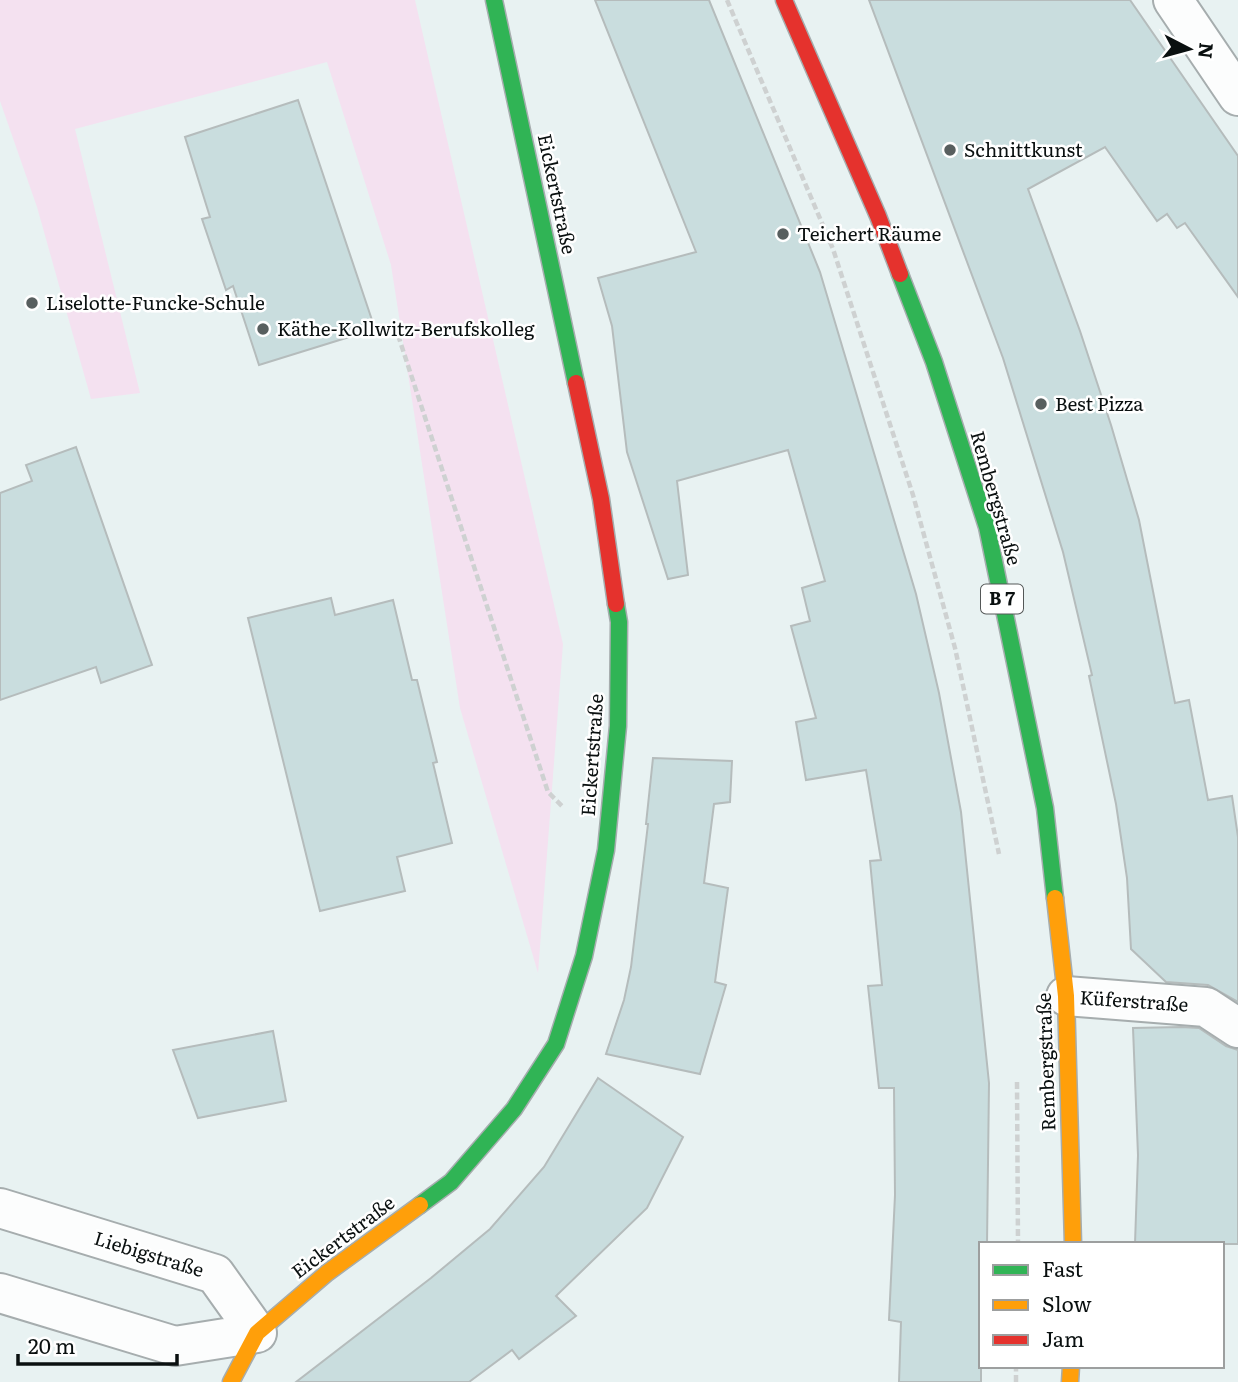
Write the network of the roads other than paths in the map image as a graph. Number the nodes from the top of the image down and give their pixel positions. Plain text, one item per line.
1 (494, 0) edge
2 (784, 0) edge
3 (1173, 0) edge
4 (1238, 96) edge
5 (1066, 996) junction
6 (1238, 1028) edge
7 (0, 1208) edge
8 (1073, 1242) edge
9 (0, 1293) edge
10 (257, 1333) junction
11 (231, 1382) edge

1 - 10 street, Eickertstraße
2 - 5 street, Rembergstraße / B 7
3 - 4 street
5 - 6 street, Küferstraße
5 - 8 street, Rembergstraße / B 7
7 - 10 street, Liebigstraße
9 - 10 street
10 - 11 street, Eickertstraße

